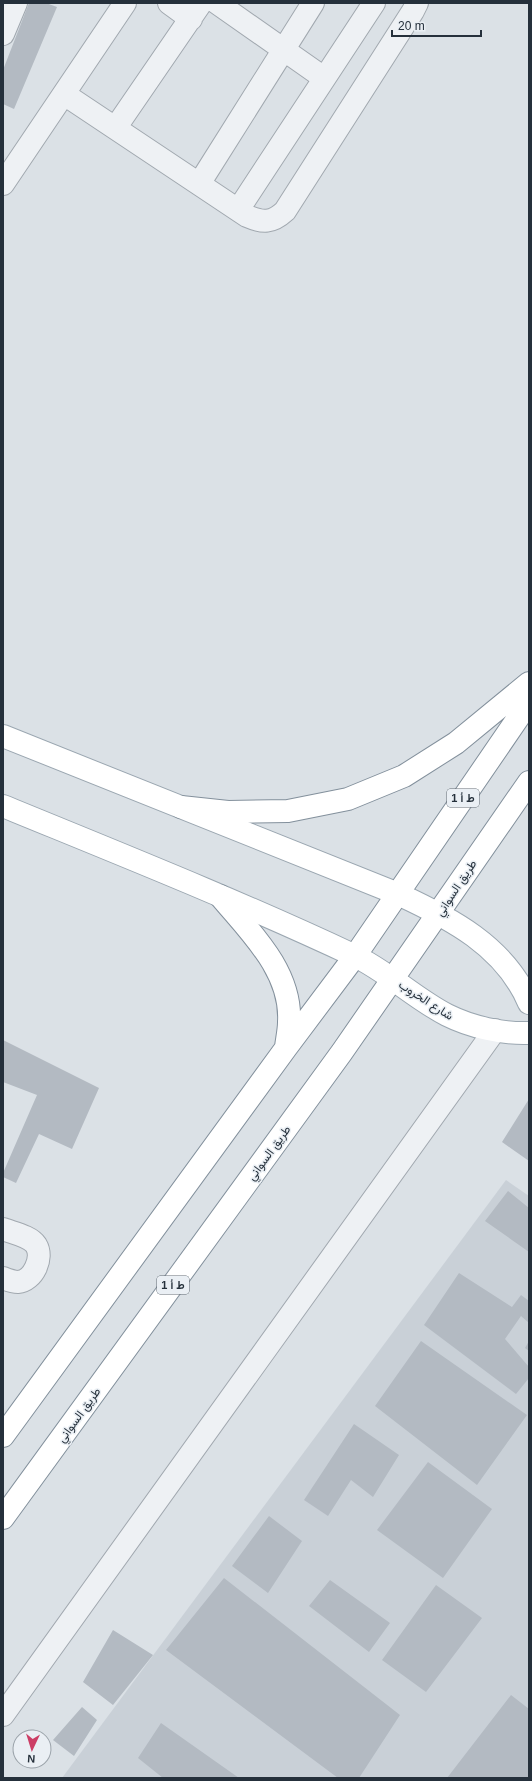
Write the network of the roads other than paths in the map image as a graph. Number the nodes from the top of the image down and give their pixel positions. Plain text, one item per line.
1 (16, 3) edge
2 (125, 3) edge
3 (169, 3) edge
4 (217, 3) edge
5 (313, 3) edge
6 (374, 3) edge
7 (417, 3) edge
8 (196, 11) edge
9 (3, 34) edge
10 (284, 50) junction
11 (324, 78) junction
12 (64, 94) junction
13 (116, 127) junction
14 (10, 159) edge
15 (3, 184) edge
16 (199, 184) junction
17 (238, 210) junction
18 (529, 683) edge
19 (529, 702) edge
20 (3, 736) edge
21 (529, 782) edge
22 (3, 806) edge
23 (181, 807) junction
24 (398, 894) junction
25 (220, 896) junction
26 (439, 913) junction
27 (355, 956) junction
28 (394, 979) junction
29 (529, 1002) edge
30 (495, 1030) junction
31 (529, 1033) edge
32 (286, 1048) junction
33 (3, 1229) edge
34 (3, 1278) edge
35 (3, 1436) edge
36 (3, 1518) edge
37 (3, 1716) edge

1 - 9 street
2 - 12 street
3 - 8 street
4 - 10 street
5 - 10 street
6 - 11 street
7 - 17 street
8 - 13 street
10 - 11 street
10 - 16 street
11 - 17 street
12 - 13 street
12 - 14 street
13 - 16 street
14 - 15 street
16 - 17 street
18 - 23 main road
19 - 24 main road, ط أ 1
20 - 23 main road
21 - 26 main road, طريق السواني / ط أ 1
22 - 25 main road, شارع الخروب
23 - 24 main road
24 - 26 main road
24 - 27 main road, ط أ 1
25 - 27 main road, شارع الخروب
25 - 32 main road
26 - 28 main road, طريق السواني / ط أ 1
26 - 29 main road
27 - 28 main road, شارع الخروب
27 - 32 main road, ط أ 1
28 - 30 main road, شارع الخروب
28 - 36 main road, طريق السواني / ط أ 1
30 - 31 main road, شارع الخروب
30 - 37 street
32 - 35 main road, ط أ 1
33 - 34 street

